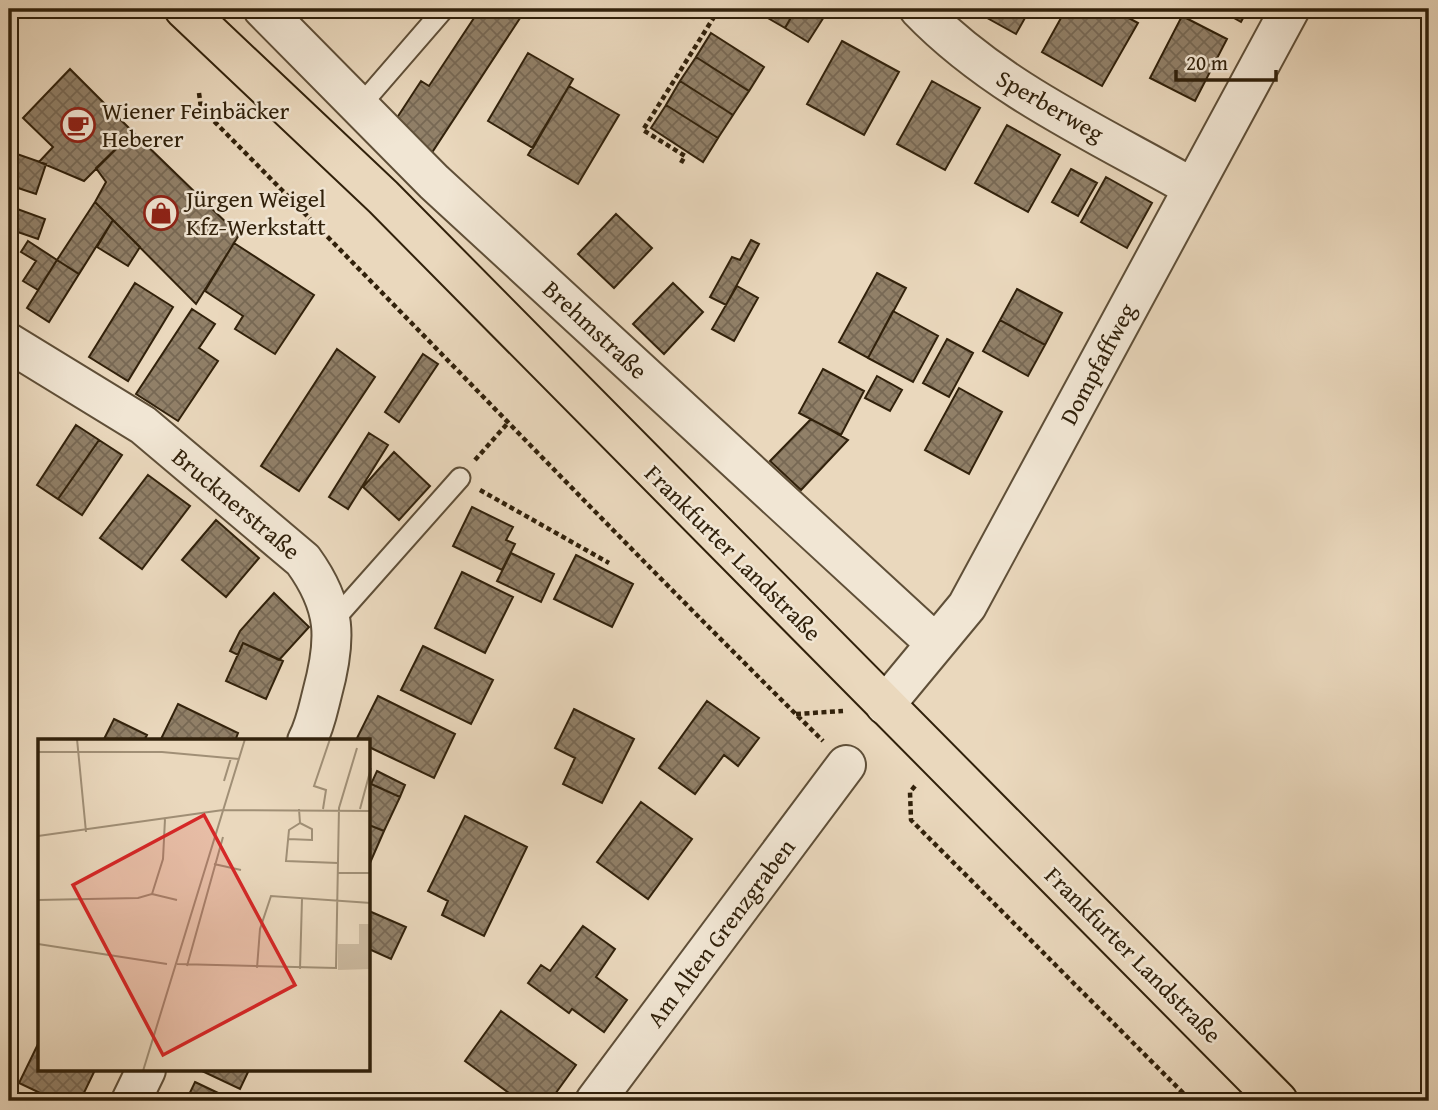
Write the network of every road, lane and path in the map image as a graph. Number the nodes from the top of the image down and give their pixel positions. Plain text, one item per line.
1 (184, 9) edge
2 (263, 9) edge
3 (444, 9) edge
4 (719, 9) edge
5 (919, 9) edge
6 (1290, 9) edge
7 (199, 93) dead end
8 (360, 106) junction
9 (681, 163) dead end
10 (1193, 188) junction
11 (9, 343) edge
12 (507, 424) junction
13 (460, 478) junction
14 (609, 564) dead end
15 (333, 621) junction
16 (935, 643) junction
17 (868, 708) junction
18 (795, 714) junction
19 (308, 739) edge
20 (936, 757) junction
21 (846, 765) joint
22 (145, 1072) edge
23 (9, 1098) edge
24 (17, 1101) edge
25 (131, 1101) edge
26 (595, 1101) edge
27 (1191, 1101) edge
28 (1278, 1101) edge

1 - 17 main road, Frankfurter Landstraße
2 - 8 street, Brehmstraße
3 - 8 lane
4 - 9 path
5 - 10 street, Sperberweg
6 - 10 street, Dompfaffweg
7 - 12 path
8 - 16 street, Brehmstraße
10 - 16 street, Dompfaffweg
11 - 15 street, Brucknerstraße
12 - 13 path
12 - 18 path
13 - 14 path
13 - 15 lane
15 - 19 street, Brucknerstraße
16 - 17 street, Dompfaffweg
17 - 18 path
17 - 20 main road, Frankfurter Landstraße
18 - 21 path
20 - 27 path
20 - 28 main road, Frankfurter Landstraße
21 - 26 street, Am Alten Grenzgraben
22 - 25 street
23 - 24 path

